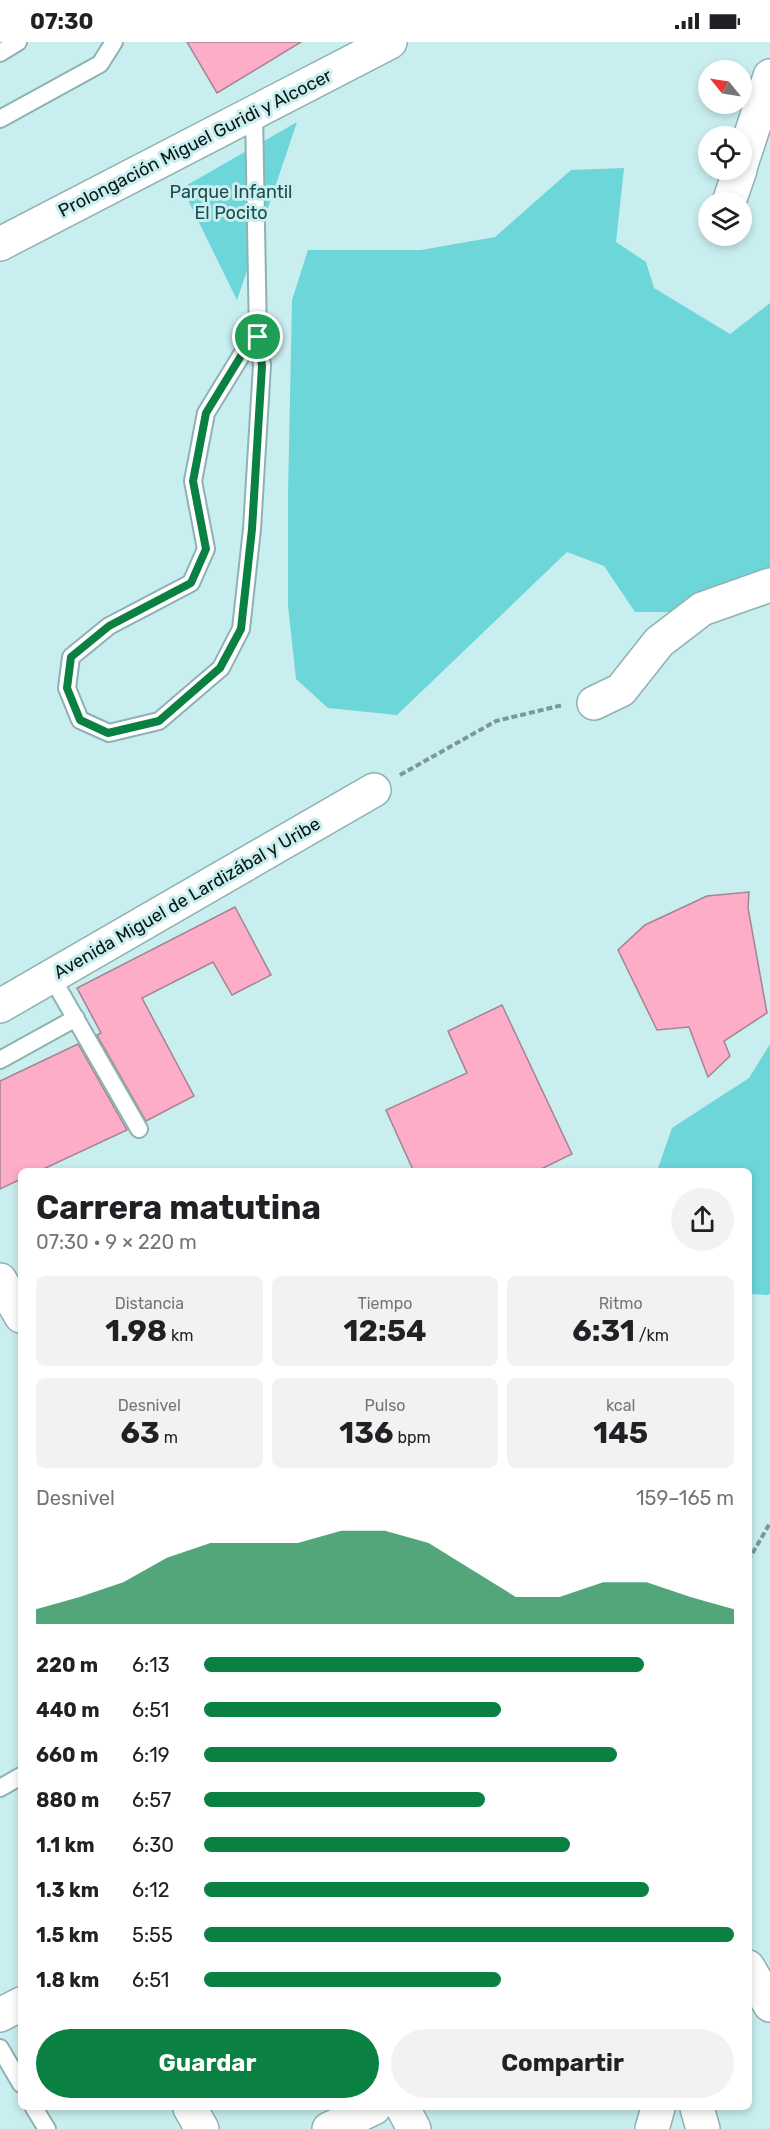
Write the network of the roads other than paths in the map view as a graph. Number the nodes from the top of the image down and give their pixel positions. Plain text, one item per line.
1 (18, 42) edge
2 (114, 42) edge
3 (390, 42) edge
4 (0, 52) edge
5 (770, 76) edge
6 (254, 112) junction
7 (0, 119) edge
8 (752, 131) edge
9 (0, 244) edge
10 (258, 337) junction
11 (770, 585) edge
12 (594, 703) road end
13 (374, 790) road end
14 (51, 976) junction
15 (0, 1006) edge
16 (76, 1018) junction
17 (0, 1060) edge
18 (139, 1129) dead end
19 (0, 1280) edge
20 (18, 1311) edge
21 (18, 1778) edge
22 (0, 1788) edge
23 (752, 1974) edge
24 (770, 2005) edge
25 (18, 2006) edge
26 (0, 2015) edge
27 (0, 2049) edge
28 (18, 2080) edge
29 (35, 2110) edge
30 (191, 2110) edge
31 (370, 2110) edge
32 (404, 2110) edge
33 (657, 2110) edge
34 (698, 2110) edge
35 (47, 2129) edge
36 (202, 2129) edge
37 (329, 2129) edge
38 (414, 2129) edge
39 (652, 2129) edge
40 (703, 2129) edge

1 - 4 lane
2 - 7 lane
3 - 6 street, Prolongación Miguel Guridi y Alcocer
5 - 8 street
6 - 9 street, Prolongación Miguel Guridi y Alcocer
6 - 10 lane
10 - 10 lane
11 - 12 street
13 - 14 street, Avenida Miguel de Lardizábal y Uribe
14 - 15 street, Avenida Miguel de Lardizábal y Uribe
14 - 16 lane
16 - 17 lane
16 - 18 lane
19 - 20 street
21 - 22 lane
23 - 24 street
25 - 26 street
27 - 28 lane
29 - 35 lane
30 - 36 street
31 - 37 street
32 - 38 street
33 - 39 street
34 - 40 street

